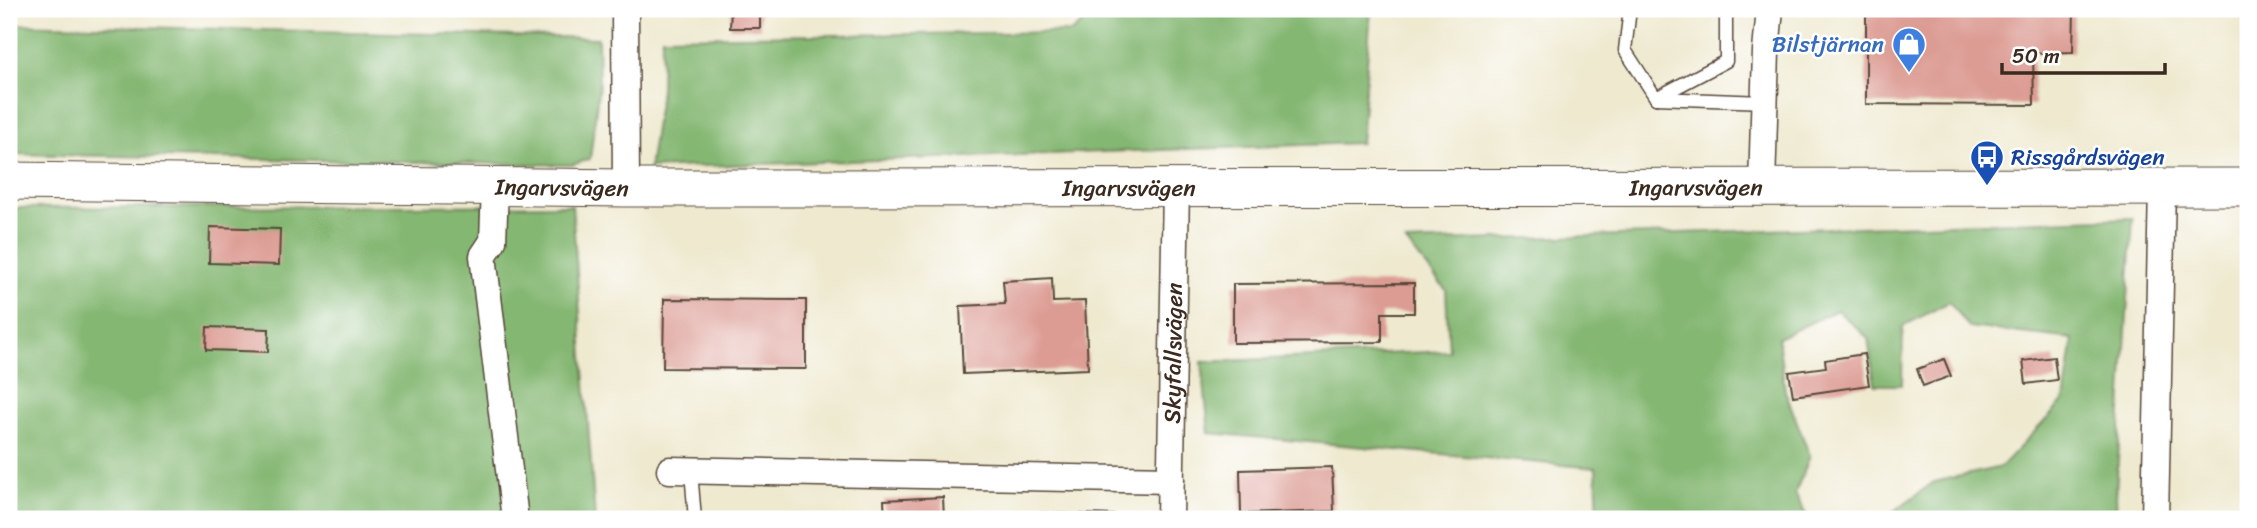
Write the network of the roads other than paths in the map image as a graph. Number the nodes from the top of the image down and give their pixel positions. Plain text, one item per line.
1 (625, 9) edge
2 (1630, 9) edge
3 (1726, 9) edge
4 (1770, 9) edge
5 (1656, 98) junction
6 (1765, 102) junction
7 (9, 181) edge
8 (495, 187) junction
9 (1176, 187) junction
10 (1762, 187) junction
11 (2162, 187) junction
12 (2248, 187) edge
13 (626, 188) junction
14 (681, 470) joint
15 (1171, 480) junction
16 (515, 519) edge
17 (695, 519) edge
18 (1170, 519) edge
19 (2155, 519) edge

1 - 13 street
2 - 5 lane
3 - 5 lane
4 - 6 street
5 - 6 lane
6 - 10 street
7 - 8 street, Ingarvsvägen
8 - 13 street, Ingarvsvägen
8 - 16 street
9 - 10 street, Ingarvsvägen
9 - 13 street, Ingarvsvägen
9 - 15 street, Skyfallsvägen
10 - 11 street, Ingarvsvägen
11 - 12 street, Ingarvsvägen
11 - 19 street
14 - 15 street
14 - 17 lane
15 - 18 street, Skyfallsvägen

